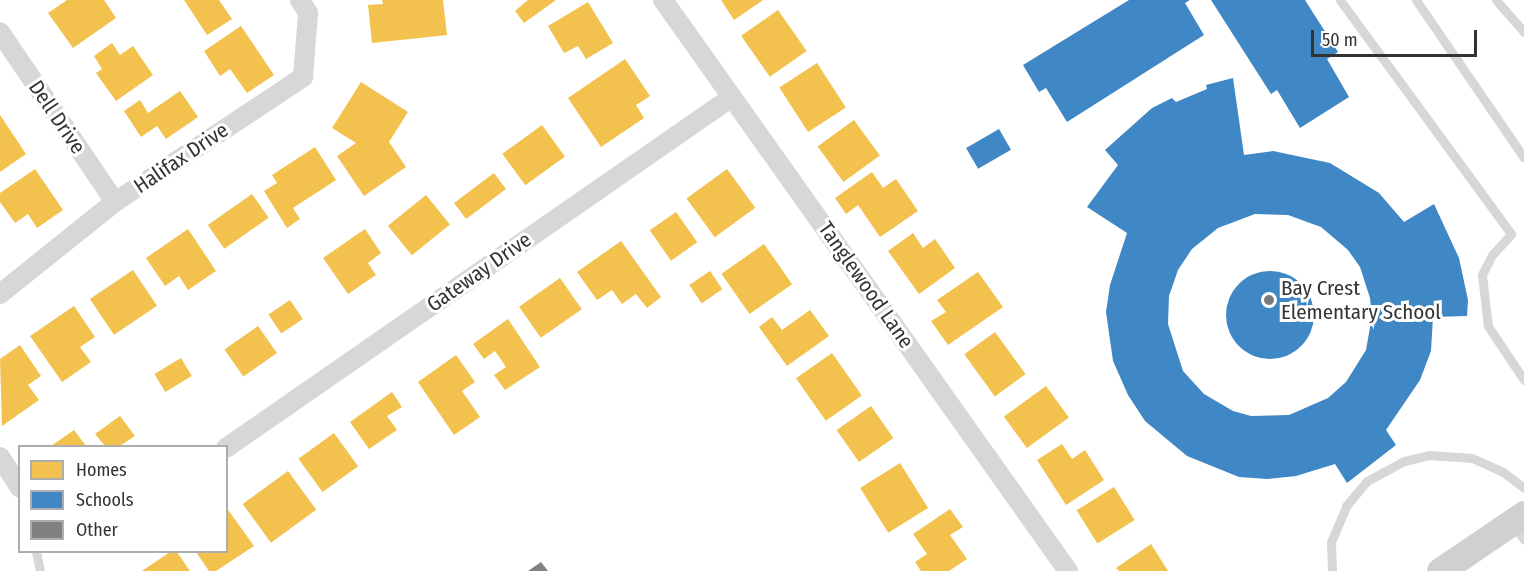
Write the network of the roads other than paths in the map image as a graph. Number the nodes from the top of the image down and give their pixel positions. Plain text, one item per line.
1 (300, 0) edge
2 (663, 0) edge
3 (1340, 0) edge
4 (1416, 0) edge
5 (1496, 0) edge
6 (0, 32) edge
7 (1524, 32) edge
8 (732, 97) junction
9 (1524, 158) edge
10 (115, 202) junction
11 (0, 294) edge
12 (1524, 380) edge
13 (228, 447) edge
14 (0, 456) edge
15 (18, 485) edge
16 (1524, 488) edge
17 (1520, 525) edge
18 (36, 553) edge
19 (40, 571) edge
20 (1068, 571) edge
21 (1332, 571) edge
22 (1440, 571) edge

1 - 10 street, Halifax Drive
2 - 8 street, Tanglewood Lane
3 - 12 lane
4 - 9 lane
5 - 7 lane
6 - 10 street, Dell Drive
8 - 13 street, Gateway Drive
8 - 20 street, Tanglewood Lane
10 - 11 street, Halifax Drive
14 - 15 street
16 - 21 lane
17 - 22 street
18 - 19 lane

